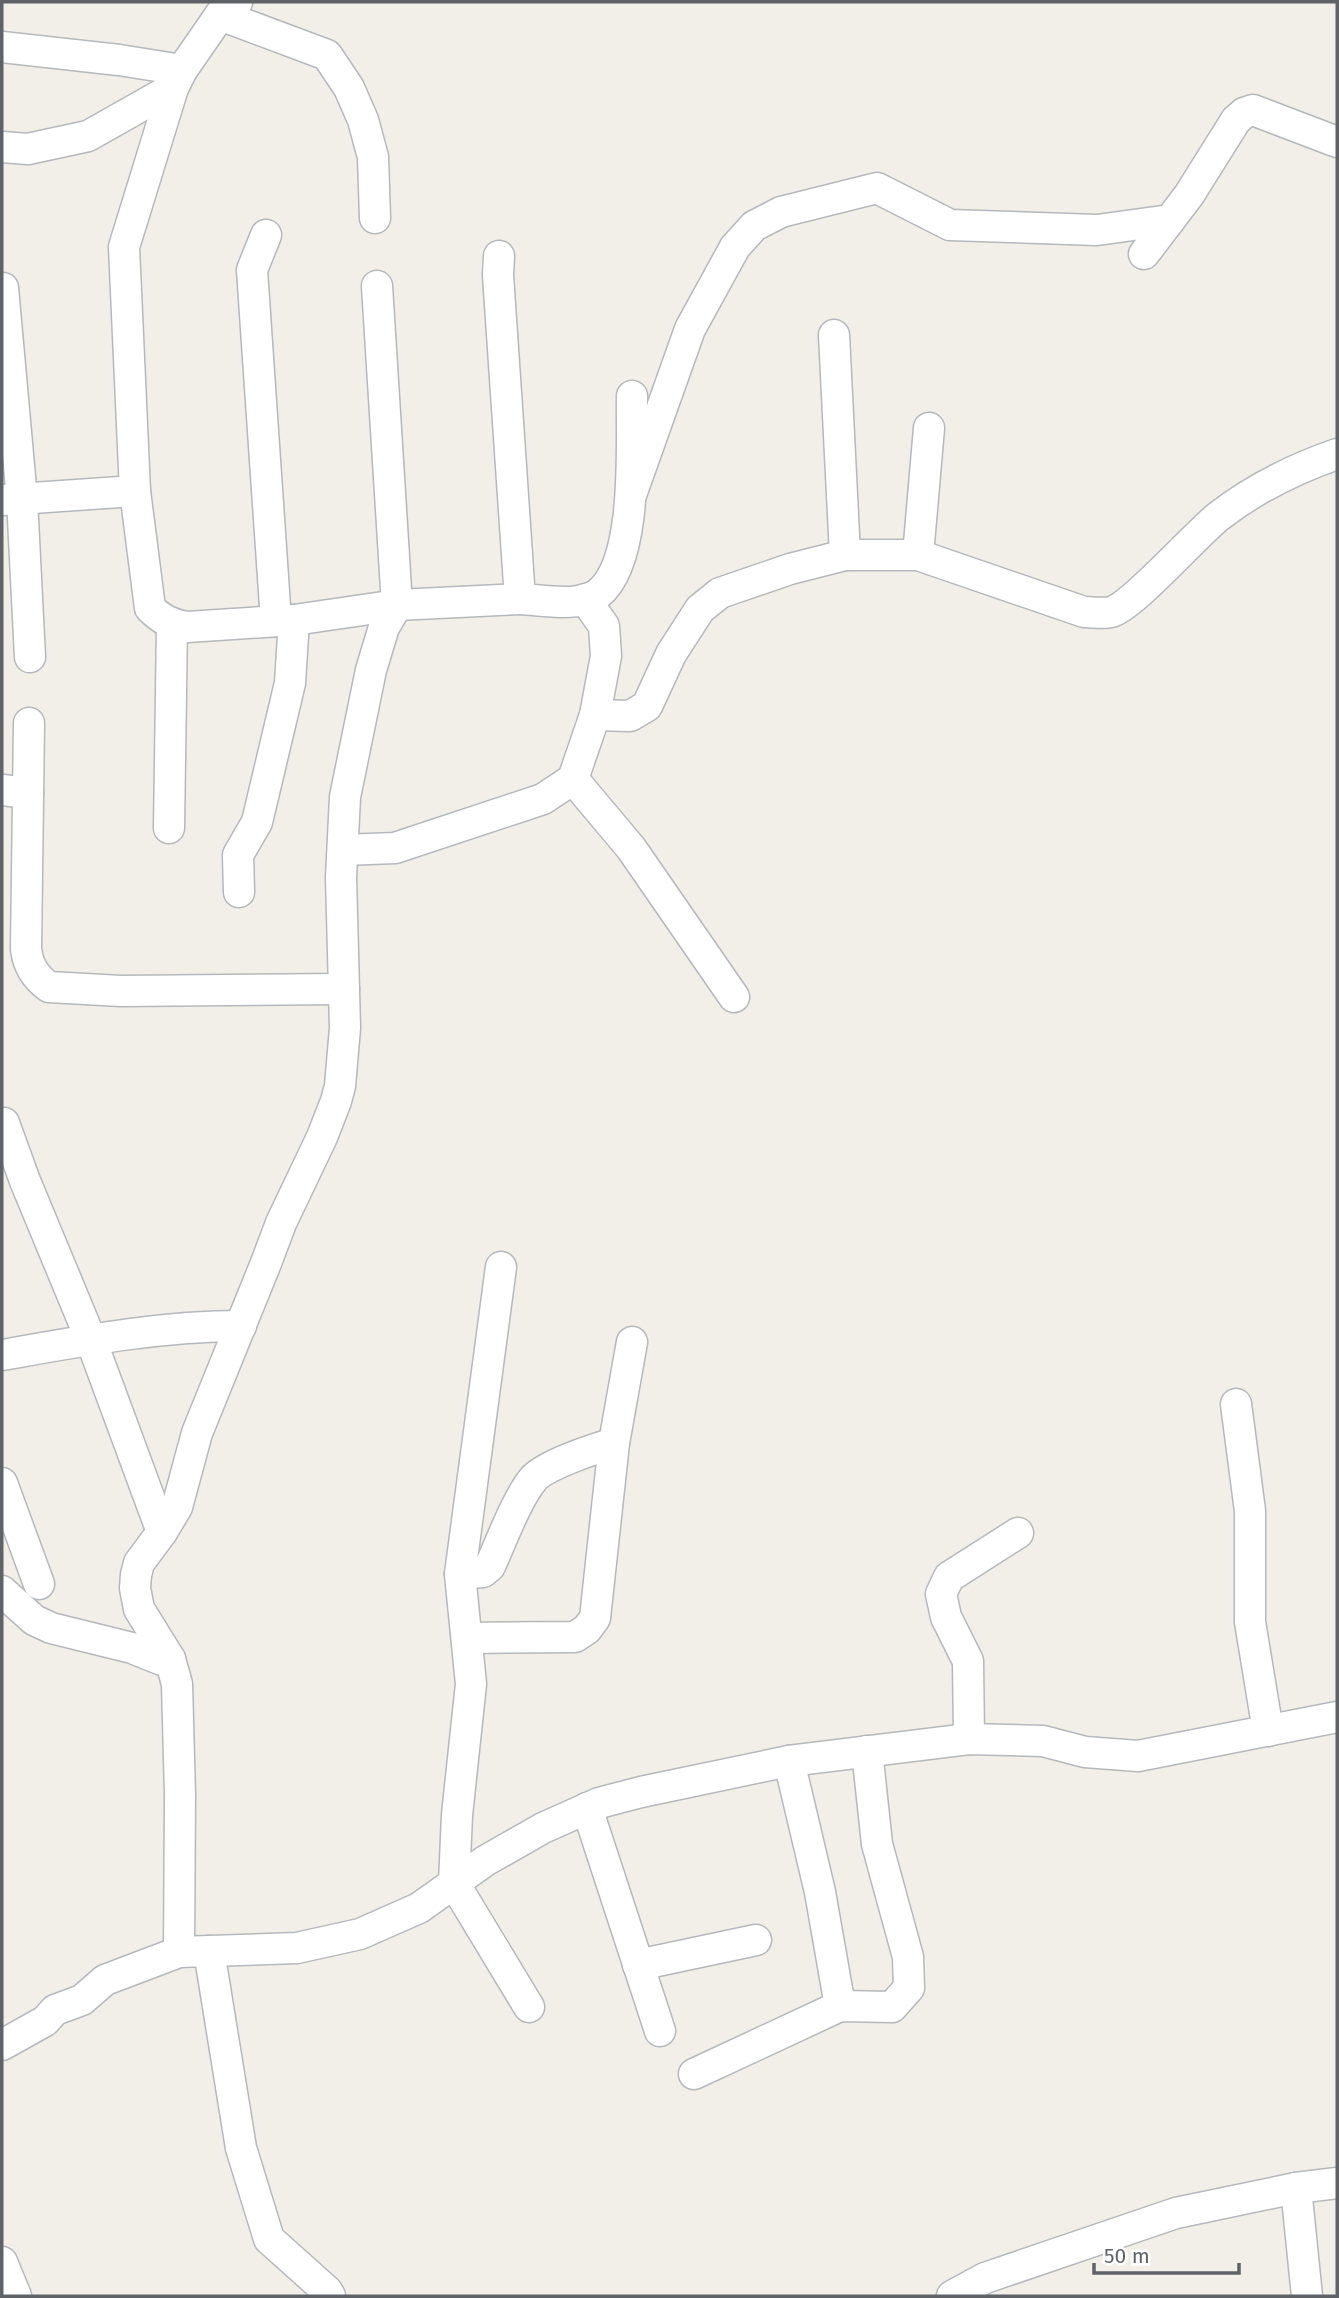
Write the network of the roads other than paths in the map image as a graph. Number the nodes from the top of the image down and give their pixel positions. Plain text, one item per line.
1 (229, 9) edge
2 (2, 47) edge
3 (178, 79) junction
4 (1337, 142) edge
5 (2, 147) edge
6 (375, 218) dead end
7 (1170, 220) junction
8 (266, 235) dead end
9 (1144, 254) dead end
10 (499, 256) dead end
11 (377, 286) dead end
12 (4, 288) edge
13 (834, 335) dead end
14 (632, 396) dead end
15 (929, 428) dead end
16 (1337, 454) edge
17 (135, 491) junction
18 (631, 495) junction
19 (12, 500) edge
20 (845, 555) junction
21 (918, 555) junction
22 (520, 599) junction
23 (586, 599) junction
24 (397, 606) junction
25 (285, 621) junction
26 (172, 625) junction
27 (30, 657) dead end
28 (596, 716) junction
29 (29, 723) dead end
30 (573, 779) junction
31 (15, 792) edge
32 (169, 828) dead end
33 (343, 850) junction
34 (239, 892) dead end
35 (14, 930) edge
36 (344, 989) junction
37 (734, 997) dead end
38 (4, 1123) dead end
39 (501, 1267) dead end
40 (241, 1325) junction
41 (91, 1340) junction
42 (632, 1342) dead end
43 (2, 1355) edge
44 (1236, 1404) dead end
45 (614, 1443) junction
46 (2, 1483) edge
47 (162, 1532) junction
48 (1018, 1533) dead end
49 (460, 1574) junction
50 (39, 1584) dead end
51 (2, 1591) edge
52 (34, 1620) junction
53 (2, 1623) edge
54 (467, 1638) junction
55 (170, 1659) junction
56 (1337, 1717) edge
57 (1268, 1731) junction
58 (969, 1739) junction
59 (867, 1751) junction
60 (789, 1761) junction
61 (587, 1808) junction
62 (454, 1883) junction
63 (756, 1940) dead end
64 (209, 1951) junction
65 (179, 1952) junction
66 (638, 1965) junction
67 (840, 2006) junction
68 (529, 2007) dead end
69 (660, 2031) dead end
70 (2, 2045) edge
71 (694, 2074) dead end
72 (1337, 2183) edge
73 (1296, 2188) junction
74 (2, 2262) edge
75 (16, 2296) edge
76 (330, 2296) edge
77 (952, 2296) edge
78 (1307, 2296) edge

1 - 3 street
1 - 6 street
2 - 3 street
3 - 5 street
3 - 17 street
4 - 7 street
7 - 9 street
7 - 18 street
8 - 25 street
10 - 22 street
11 - 24 street
12 - 19 street
13 - 20 street
14 - 18 street
15 - 21 street
16 - 21 street
17 - 19 street
17 - 26 street
18 - 23 street
19 - 27 street
20 - 21 street
20 - 28 street
22 - 23 street
22 - 24 street
23 - 28 street
24 - 25 street
24 - 33 street
25 - 26 street
25 - 34 street
26 - 32 street
28 - 30 street
29 - 31 street
30 - 33 street
30 - 37 street
31 - 35 street
33 - 36 street
35 - 36 street
36 - 40 street
38 - 41 street
39 - 49 street
40 - 41 street
40 - 47 street
41 - 43 street
41 - 47 street
42 - 45 street
44 - 57 street
45 - 49 street
45 - 54 street
46 - 50 street
47 - 55 street
48 - 58 street
49 - 54 street
51 - 52 street
52 - 53 street
52 - 55 street
54 - 62 street
55 - 65 street
56 - 57 street
57 - 58 street
58 - 59 street
59 - 60 street
59 - 67 street
60 - 61 street
60 - 67 street
61 - 62 street
61 - 66 street
62 - 64 street
62 - 68 street
63 - 66 street
64 - 65 street
64 - 76 street
65 - 70 street
66 - 69 street
67 - 71 street
72 - 73 street
73 - 77 street
73 - 78 street
74 - 75 street

